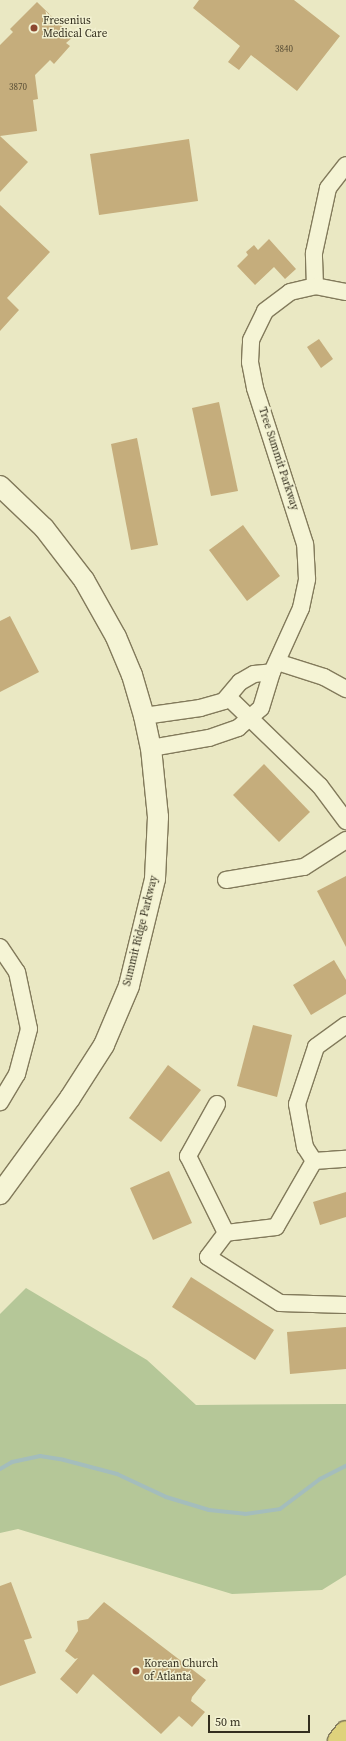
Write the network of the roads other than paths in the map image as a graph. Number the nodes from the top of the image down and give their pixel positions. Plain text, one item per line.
1 (346, 165) edge
2 (315, 286) junction
3 (346, 292) edge
4 (0, 486) edge
5 (274, 667) junction
6 (346, 689) edge
7 (228, 697) junction
8 (144, 716) junction
9 (250, 720) junction
10 (151, 748) junction
11 (346, 820) edge
12 (346, 840) edge
13 (226, 880) dead end
14 (0, 947) edge
15 (346, 1025) edge
16 (0, 1102) edge
17 (217, 1104) dead end
18 (346, 1159) edge
19 (314, 1161) junction
20 (3, 1185) edge
21 (226, 1233) junction
22 (346, 1305) edge
23 (346, 1732) edge
24 (339, 1741) edge

1 - 2 street
2 - 3 street, Tree Summit Parkway
2 - 5 street, Tree Summit Parkway
4 - 8 street, Summit Ridge Parkway
5 - 6 street
5 - 7 street
5 - 9 street, Tree Summit Parkway
7 - 8 street
7 - 9 street
8 - 10 street, Summit Ridge Parkway
9 - 10 street, Tree Summit Parkway
9 - 11 street
10 - 20 street, Summit Ridge Parkway
12 - 13 street
14 - 16 street
15 - 19 street
17 - 21 street
18 - 19 street
19 - 21 street
21 - 22 street
23 - 24 highway

